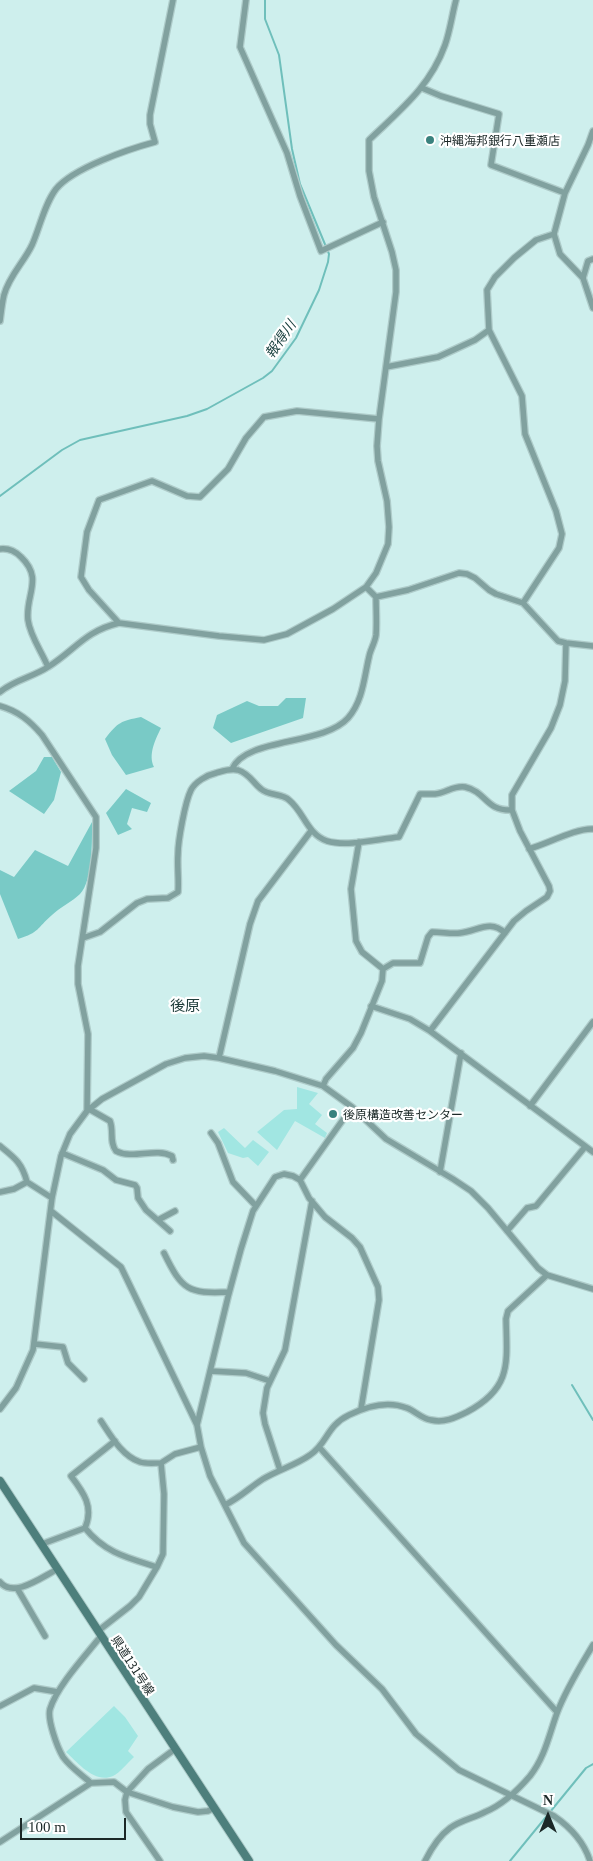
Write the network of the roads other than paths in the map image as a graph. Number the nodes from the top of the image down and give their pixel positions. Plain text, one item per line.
1 (172, 0) edge
2 (246, 0) edge
3 (456, 0) edge
4 (422, 88) junction
5 (593, 131) edge
6 (565, 193) junction
7 (382, 222) junction
8 (554, 234) junction
9 (593, 259) edge
10 (583, 278) junction
11 (593, 308) edge
12 (0, 321) edge
13 (489, 330) junction
14 (386, 367) junction
15 (379, 419) junction
16 (0, 549) edge
17 (366, 587) junction
18 (376, 597) junction
19 (522, 602) junction
20 (120, 624) junction
21 (566, 644) junction
22 (593, 646) edge
23 (48, 667) junction
24 (0, 692) edge
25 (0, 706) edge
26 (232, 770) junction
27 (512, 810) junction
28 (593, 829) edge
29 (311, 831) junction
30 (359, 842) junction
31 (529, 849) junction
32 (505, 933) junction
33 (83, 938) junction
34 (383, 969) junction
35 (371, 1006) junction
36 (593, 1022) edge
37 (430, 1031) junction
38 (461, 1053) junction
39 (219, 1058) junction
40 (323, 1086) junction
41 (530, 1106) junction
42 (352, 1107) junction
43 (88, 1110) junction
44 (211, 1133) dead end
45 (0, 1146) edge
46 (585, 1146) junction
47 (593, 1152) edge
48 (62, 1153) junction
49 (173, 1160) dead end
50 (440, 1172) junction
51 (300, 1180) junction
52 (27, 1182) junction
53 (0, 1192) edge
54 (52, 1198) junction
55 (312, 1202) junction
56 (256, 1206) junction
57 (51, 1210) junction
58 (174, 1212) dead end
59 (158, 1220) junction
60 (170, 1231) dead end
61 (507, 1231) junction
62 (164, 1253) dead end
63 (547, 1275) junction
64 (593, 1289) edge
65 (229, 1292) junction
66 (35, 1344) junction
67 (210, 1371) junction
68 (84, 1380) dead end
69 (270, 1381) junction
70 (0, 1409) edge
71 (361, 1409) junction
72 (101, 1421) dead end
73 (197, 1425) junction
74 (115, 1441) junction
75 (201, 1447) junction
76 (319, 1447) junction
77 (160, 1463) junction
78 (280, 1470) junction
79 (0, 1480) edge
80 (225, 1505) junction
81 (85, 1528) junction
82 (42, 1544) junction
83 (157, 1567) junction
84 (58, 1569) junction
85 (0, 1582) edge
86 (17, 1588) junction
87 (100, 1634) junction
88 (45, 1636) dead end
89 (593, 1645) edge
90 (58, 1692) junction
91 (0, 1706) edge
92 (558, 1712) junction
93 (175, 1749) junction
94 (91, 1783) junction
95 (127, 1792) junction
96 (511, 1794) junction
97 (214, 1808) junction
98 (0, 1842) edge
99 (160, 1861) edge
100 (249, 1861) edge
101 (424, 1861) edge
102 (590, 1861) edge

1 - 12 street
2 - 7 street
3 - 4 street
4 - 6 street
4 - 7 street
5 - 6 street
6 - 8 street
7 - 14 street
8 - 10 street
8 - 13 street
9 - 10 street
10 - 11 street
13 - 14 street
13 - 19 street
14 - 15 street
15 - 17 street
15 - 20 street
16 - 23 street
17 - 18 street
17 - 20 street
18 - 19 street
18 - 26 street
19 - 21 street
20 - 23 street
21 - 22 street
21 - 27 street
23 - 24 street
25 - 33 street
26 - 29 street
26 - 33 street
27 - 30 street
27 - 31 street
28 - 31 street
29 - 30 street
29 - 39 street
30 - 34 street
31 - 32 street
32 - 34 street
32 - 37 street
33 - 43 street
34 - 35 street
35 - 37 street
35 - 40 street
36 - 41 street
37 - 38 street
38 - 41 street
38 - 50 street
39 - 40 street
39 - 43 street
40 - 42 street
41 - 46 street
42 - 50 street
42 - 51 street
43 - 48 street
43 - 49 street
44 - 56 street
45 - 52 street
46 - 47 street
46 - 61 street
48 - 54 street
48 - 59 street
50 - 61 street
51 - 55 street
51 - 56 street
52 - 53 street
52 - 54 street
54 - 57 street
55 - 69 street
55 - 71 street
56 - 65 street
57 - 66 street
57 - 73 street
58 - 59 street
59 - 60 street
61 - 63 street
62 - 65 street
63 - 64 street
63 - 71 street
65 - 67 street
66 - 68 street
66 - 70 street
67 - 69 street
67 - 73 street
69 - 78 street
71 - 76 street
72 - 74 street
73 - 75 street
74 - 77 street
74 - 81 street
75 - 77 street
75 - 80 street
76 - 78 street
76 - 92 street
77 - 83 street
78 - 80 street
79 - 82 main road, 県道131号線
80 - 96 street
81 - 82 street
81 - 83 street
82 - 84 main road, 県道131号線
83 - 87 street
84 - 86 street
84 - 87 main road, 県道131号線
85 - 86 street
86 - 88 street
87 - 90 street
87 - 93 main road, 県道131号線
89 - 92 street
90 - 91 street
90 - 94 street
92 - 96 street
93 - 95 street
93 - 97 main road, 県道131号線
94 - 95 street
94 - 98 street
95 - 97 street
95 - 99 street
96 - 101 street
96 - 102 street
97 - 100 main road, 県道131号線

